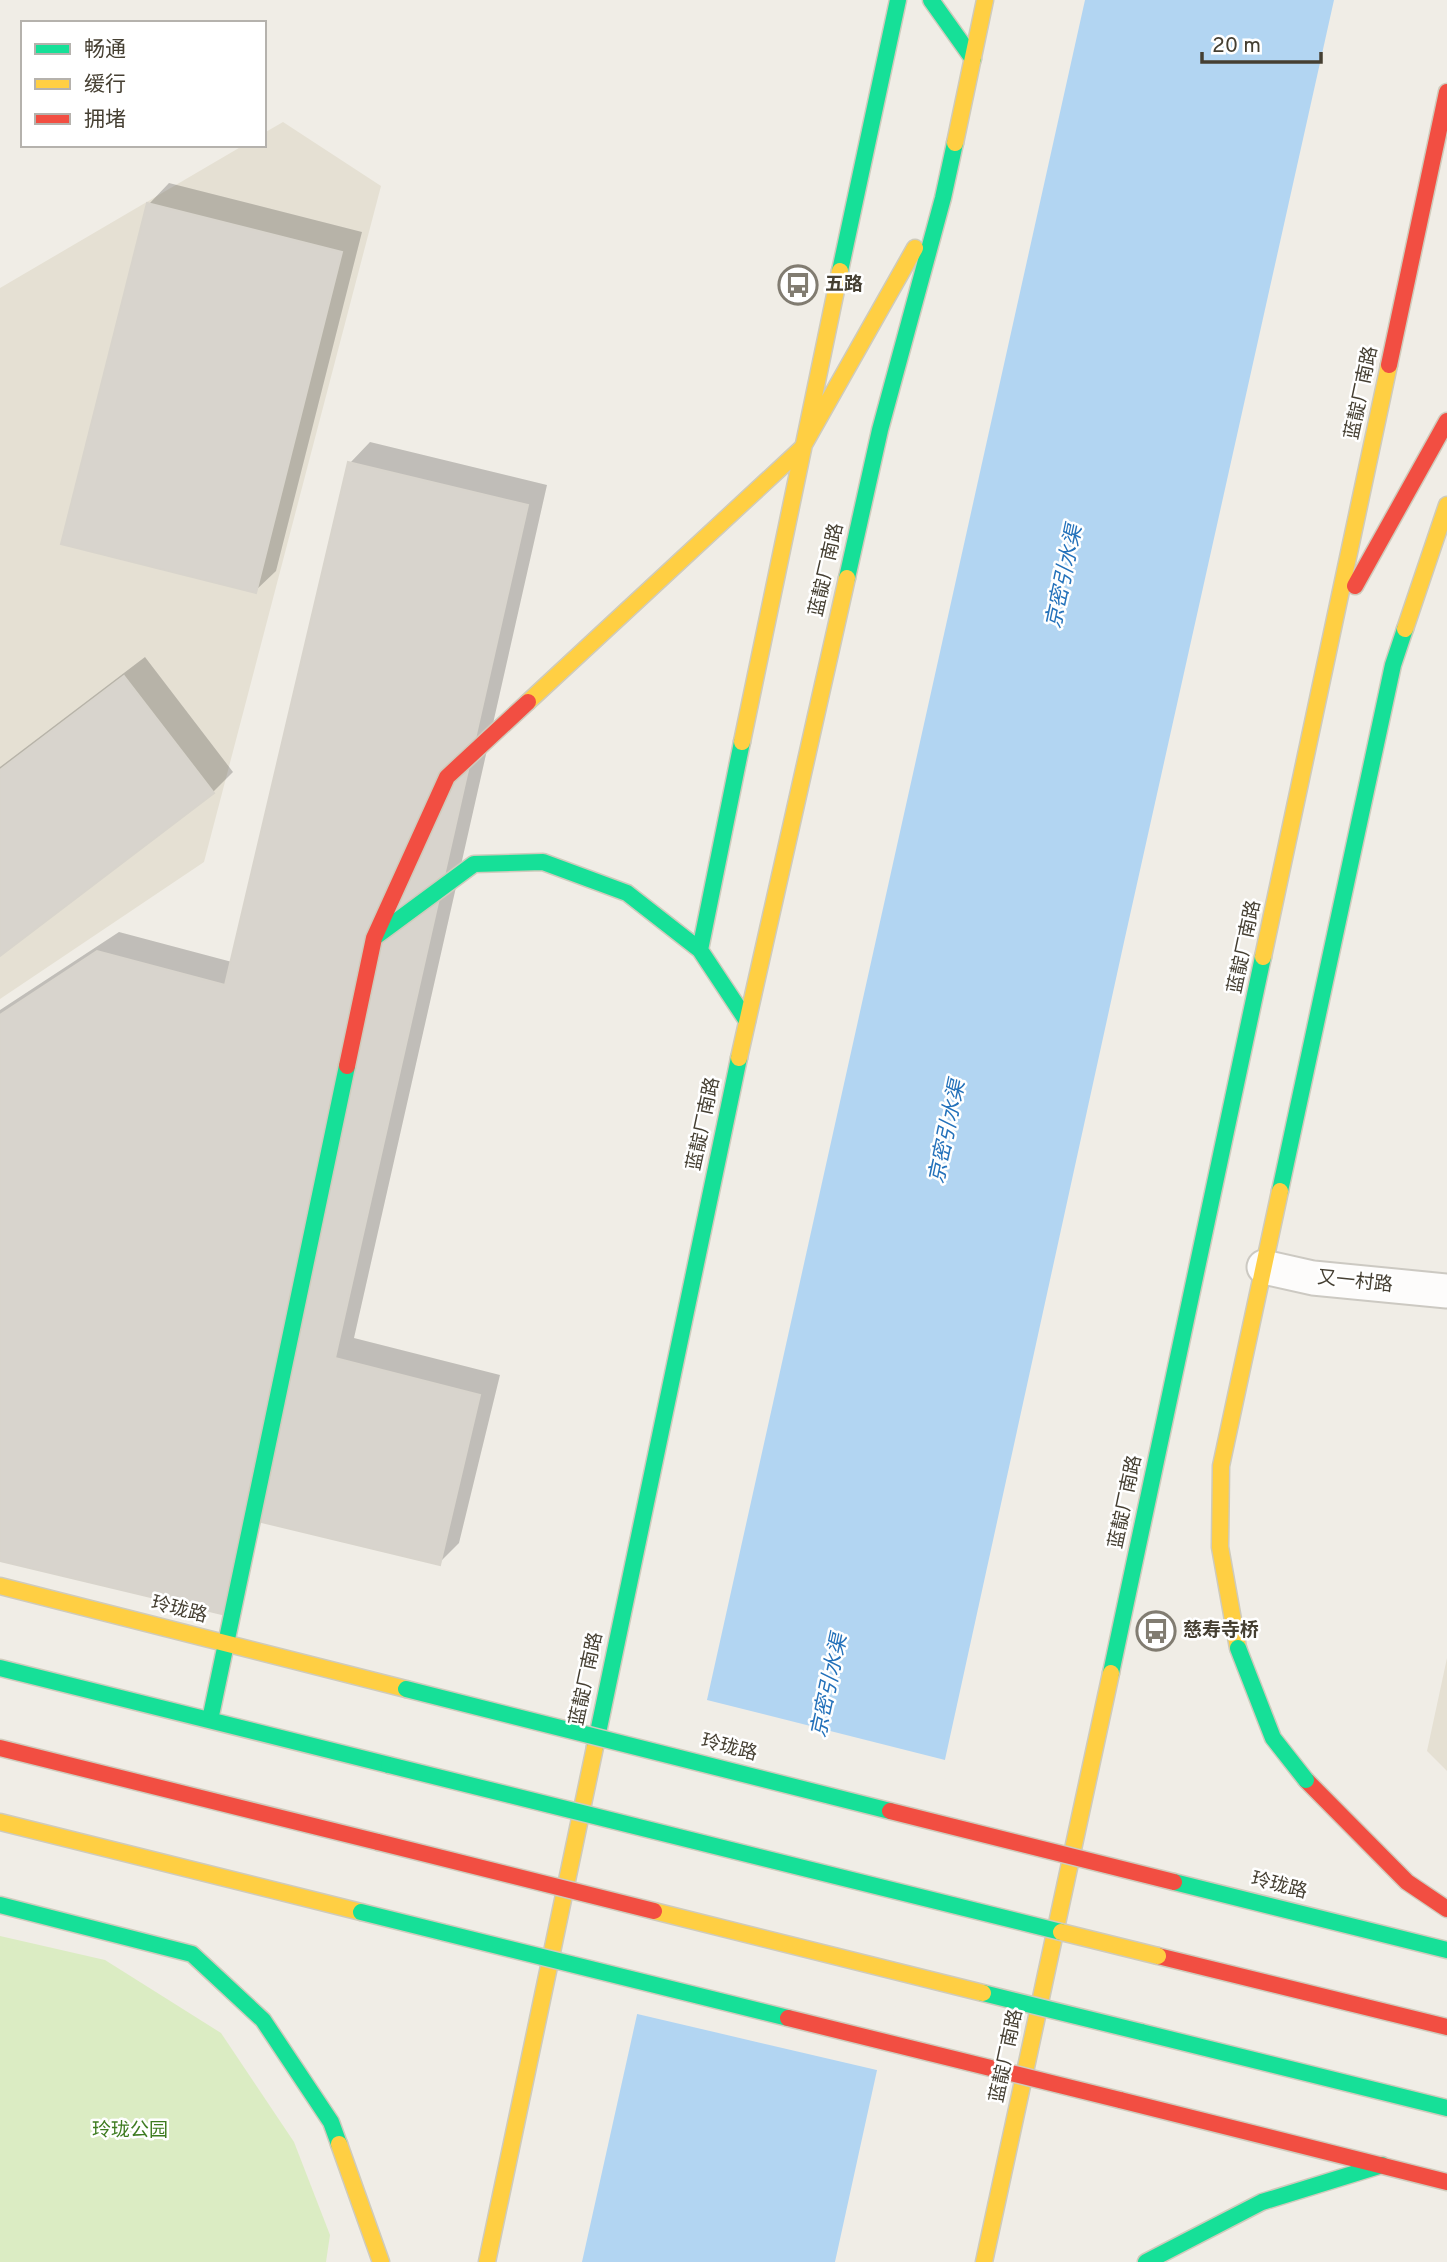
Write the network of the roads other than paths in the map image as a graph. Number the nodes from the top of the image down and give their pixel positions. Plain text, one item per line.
1 (898, 0) edge
2 (931, 0) edge
3 (985, 0) edge
4 (973, 59) junction
5 (1447, 92) edge
6 (943, 198) junction
7 (1447, 421) edge
8 (802, 448) junction
9 (1447, 505) edge
10 (1336, 621) junction
11 (374, 938) junction
12 (700, 950) junction
13 (747, 1021) junction
14 (1264, 1267) junction
15 (1447, 1292) edge
16 (0, 1586) edge
17 (225, 1643) junction
18 (0, 1668) edge
19 (210, 1720) junction
20 (0, 1748) edge
21 (0, 1822) edge
22 (0, 1905) edge
23 (1447, 1909) edge
24 (1447, 1950) edge
25 (1447, 2027) edge
26 (1447, 2108) edge
27 (1382, 2165) junction
28 (1447, 2182) edge
29 (382, 2262) edge
30 (487, 2262) edge
31 (984, 2262) edge
32 (1146, 2262) edge

1 - 8 main road
2 - 4 main road
3 - 4 main road, 蓝靛厂南路
4 - 6 main road, 蓝靛厂南路
5 - 10 main road, 蓝靛厂南路
6 - 8 main road
6 - 13 main road, 蓝靛厂南路
7 - 10 main road
8 - 11 main road
8 - 12 main road
9 - 14 main road
10 - 31 main road, 蓝靛厂南路
11 - 12 main road
11 - 17 main road
12 - 13 main road
13 - 30 main road, 蓝靛厂南路
14 - 15 street, 又一村路
14 - 23 main road, bridge
16 - 17 main road, 玲珑路
17 - 19 main road
17 - 24 main road, 玲珑路, bridge
18 - 19 main road
19 - 25 main road, bridge
20 - 26 main road, bridge
21 - 27 main road, bridge
22 - 29 main road
27 - 28 main road
27 - 32 main road

